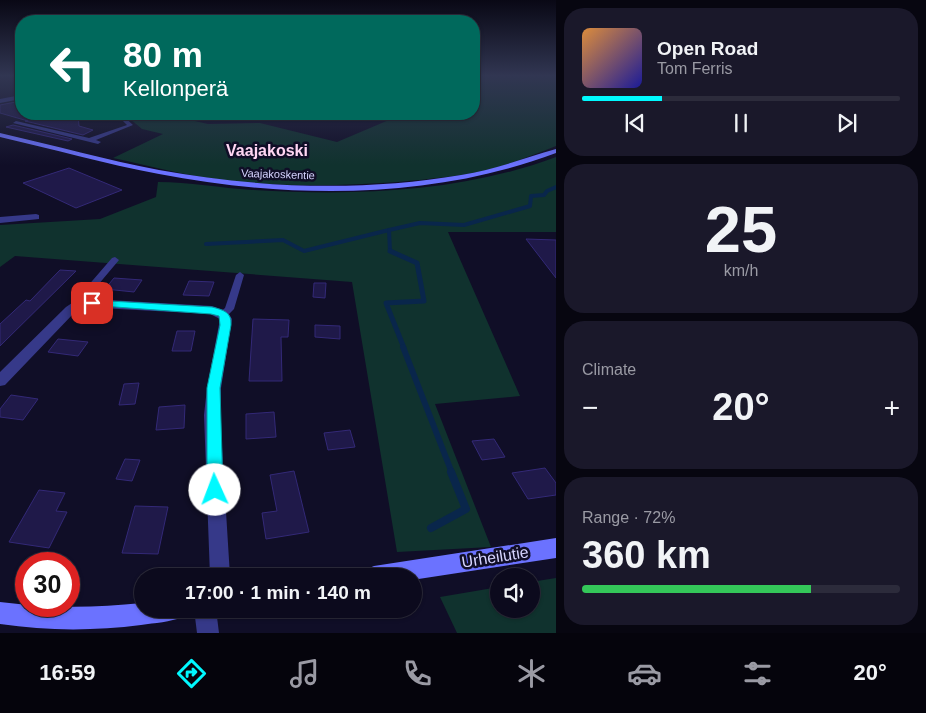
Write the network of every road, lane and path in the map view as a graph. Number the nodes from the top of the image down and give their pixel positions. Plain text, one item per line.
1 (125, 120) edge
2 (16, 123) dead end
3 (0, 135) edge
4 (90, 140) junction
5 (98, 142) dead end
6 (556, 151) edge
7 (36, 217) dead end
8 (0, 220) edge
9 (115, 260) dead end
10 (240, 276) dead end
11 (79, 304) junction
12 (223, 314) junction
13 (0, 381) edge
14 (556, 548) edge
15 (220, 568) edge
16 (422, 569) edge
17 (0, 613) edge
18 (134, 614) edge
19 (206, 618) edge
20 (208, 633) edge

1 - 4 lane
2 - 4 lane
3 - 6 main road, Vaajakoskentie
4 - 5 lane
7 - 8 street
9 - 11 lane
10 - 12 lane
11 - 12 street
11 - 13 street
12 - 15 street
14 - 16 main road, Urheilutie
17 - 18 main road
19 - 20 street

